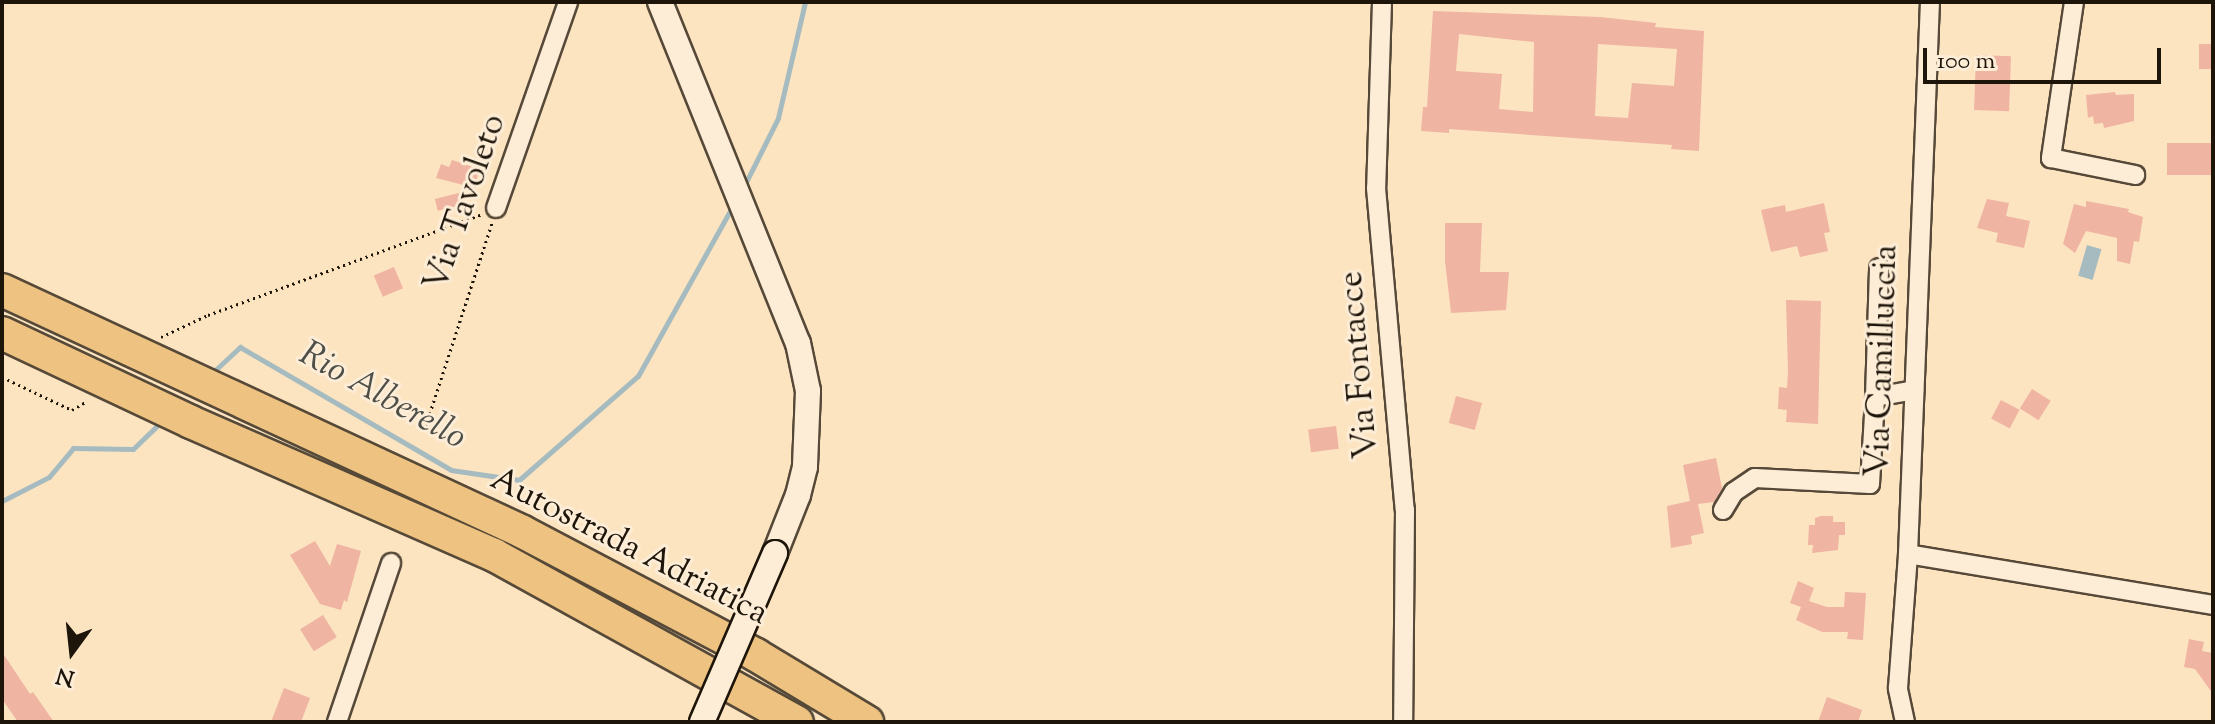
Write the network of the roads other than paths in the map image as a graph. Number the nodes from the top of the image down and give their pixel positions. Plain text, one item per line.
1 (568, 2) edge
2 (660, 2) edge
3 (1382, 2) edge
4 (1930, 2) edge
5 (2074, 2) edge
6 (2135, 175) dead end
7 (496, 208) road end
8 (1879, 268) dead end
9 (2, 290) edge
10 (2, 333) edge
11 (1914, 390) junction
12 (1875, 397) junction
13 (1723, 510) dead end
14 (1908, 554) junction
15 (391, 563) dead end
16 (2213, 605) edge
17 (337, 722) edge
18 (702, 722) edge
19 (797, 722) edge
20 (867, 722) edge
21 (1403, 722) edge
22 (1905, 722) edge

1 - 7 street, Via Tavoleto
2 - 18 main road, bridge
3 - 21 street, Via Fontacce
4 - 11 street, Via Camilluccia
5 - 6 street
8 - 12 street
9 - 20 highway, Autostrada Adriatica
10 - 19 highway, Autostrada Adriatica
11 - 12 street
11 - 14 street, Via Camilluccia
12 - 13 street
14 - 16 street
14 - 22 street, Via Camilluccia
15 - 17 street

